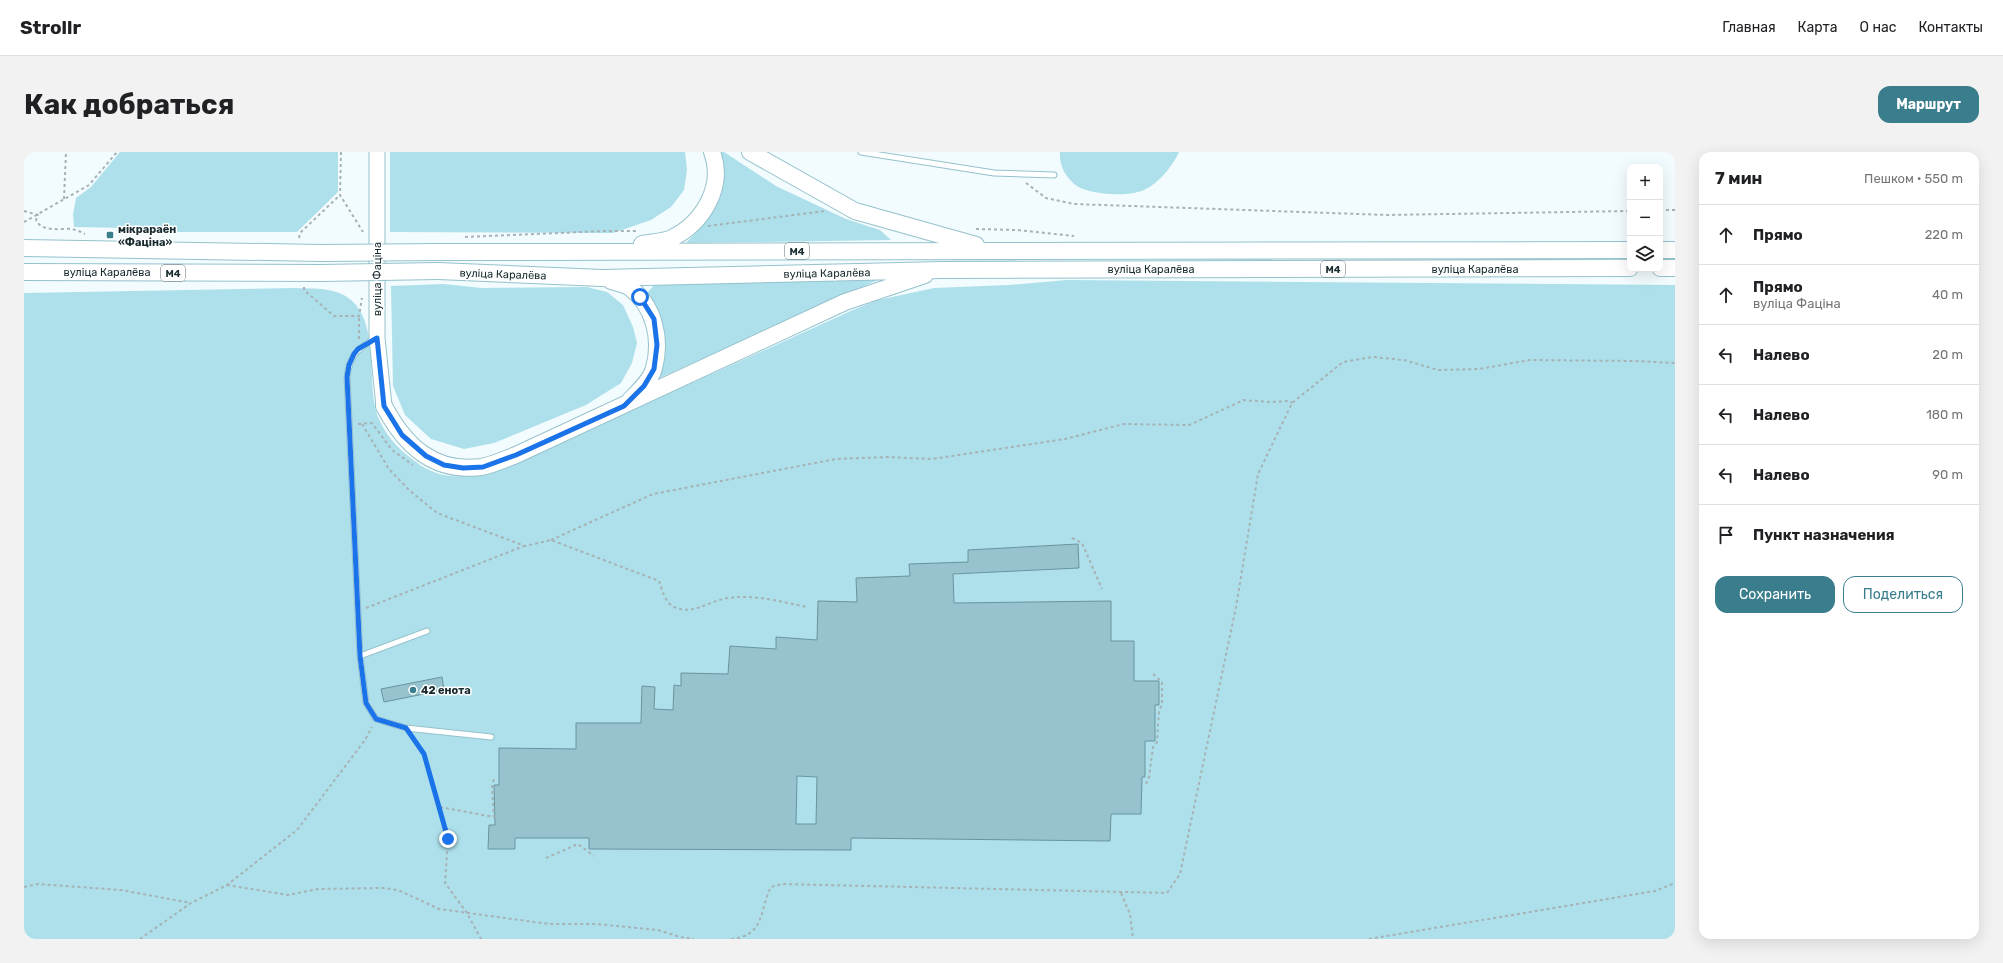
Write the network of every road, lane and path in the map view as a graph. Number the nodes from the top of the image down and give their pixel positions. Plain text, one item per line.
1 (66, 152) edge
2 (117, 152) edge
3 (376, 152) edge
4 (712, 152) edge
5 (750, 152) edge
6 (861, 152) edge
7 (1014, 174) junction
8 (1054, 175) dead end
9 (340, 195) dead end
10 (64, 200) junction
11 (839, 202) junction
12 (1663, 210) edge
13 (1675, 210) edge
14 (1627, 211) edge
15 (24, 212) edge
16 (38, 215) junction
17 (696, 219) junction
18 (24, 222) edge
19 (973, 229) dead end
20 (640, 231) dead end
21 (300, 233) dead end
22 (88, 235) dead end
23 (1074, 236) dead end
24 (460, 238) dead end
25 (24, 248) edge
26 (995, 250) junction
27 (1627, 250) edge
28 (1663, 250) edge
29 (1675, 250) edge
30 (599, 252) junction
31 (1627, 268) edge
32 (1663, 268) edge
33 (1675, 268) edge
34 (942, 270) junction
35 (24, 272) edge
36 (602, 278) junction
37 (304, 290) dead end
38 (334, 316) dead end
39 (359, 316) dead end
40 (377, 338) junction
41 (358, 349) junction
42 (1675, 363) edge
43 (1292, 403) junction
44 (384, 406) joint
45 (624, 406) junction
46 (362, 424) dead end
47 (1072, 538) dead end
48 (551, 540) junction
49 (525, 546) junction
50 (1102, 589) dead end
51 (807, 607) dead end
52 (358, 611) junction
53 (427, 631) dead end
54 (360, 656) junction
55 (1152, 673) dead end
56 (376, 719) junction
57 (406, 728) junction
58 (491, 737) dead end
59 (494, 778) dead end
60 (1146, 784) dead end
61 (440, 807) junction
62 (594, 856) dead end
63 (546, 858) dead end
64 (1675, 883) edge
65 (227, 884) junction
66 (24, 887) edge
67 (1121, 893) junction
68 (191, 902) junction
69 (467, 913) junction
70 (140, 939) edge
71 (481, 939) edge
72 (694, 939) edge
73 (731, 939) edge
74 (1133, 939) edge
75 (1369, 939) edge

1 - 10 path
2 - 10 path
3 - 40 main road, вуліца Фаціна
4 - 17 main road
5 - 11 main road
6 - 7 lane
7 - 8 lane
7 - 14 path
9 - 21 path
10 - 16 path
11 - 17 path
11 - 26 main road
12 - 13 path
15 - 16 path
16 - 18 path
16 - 22 path
17 - 30 main road
19 - 23 path
20 - 24 path
25 - 30 main road, вуліца Каралёва / М4, bridge
26 - 27 main road, вуліца Каралёва / М4
26 - 30 main road, вуліца Каралёва / М4
28 - 29 main road
31 - 34 main road, вуліца Каралёва / М4
32 - 33 main road
34 - 36 main road, вуліца Каралёва / М4
34 - 45 main road
35 - 36 main road, вуліца Каралёва / М4, bridge
36 - 45 main road
37 - 38 path
39 - 41 path
40 - 41 lane
40 - 44 main road, вуліца Фаціна
41 - 52 lane
42 - 43 path
43 - 48 path
43 - 67 path
44 - 45 main road
46 - 49 path
47 - 50 path
48 - 49 path
48 - 51 path
49 - 52 path
52 - 54 lane
53 - 54 lane
54 - 56 lane
55 - 60 path
56 - 57 lane
56 - 65 path
57 - 58 lane
57 - 61 path
59 - 61 path
61 - 69 path
62 - 63 path
64 - 75 path
65 - 68 path
65 - 69 path
66 - 68 path
67 - 73 path
67 - 74 path
68 - 70 path
69 - 71 path
69 - 72 path

